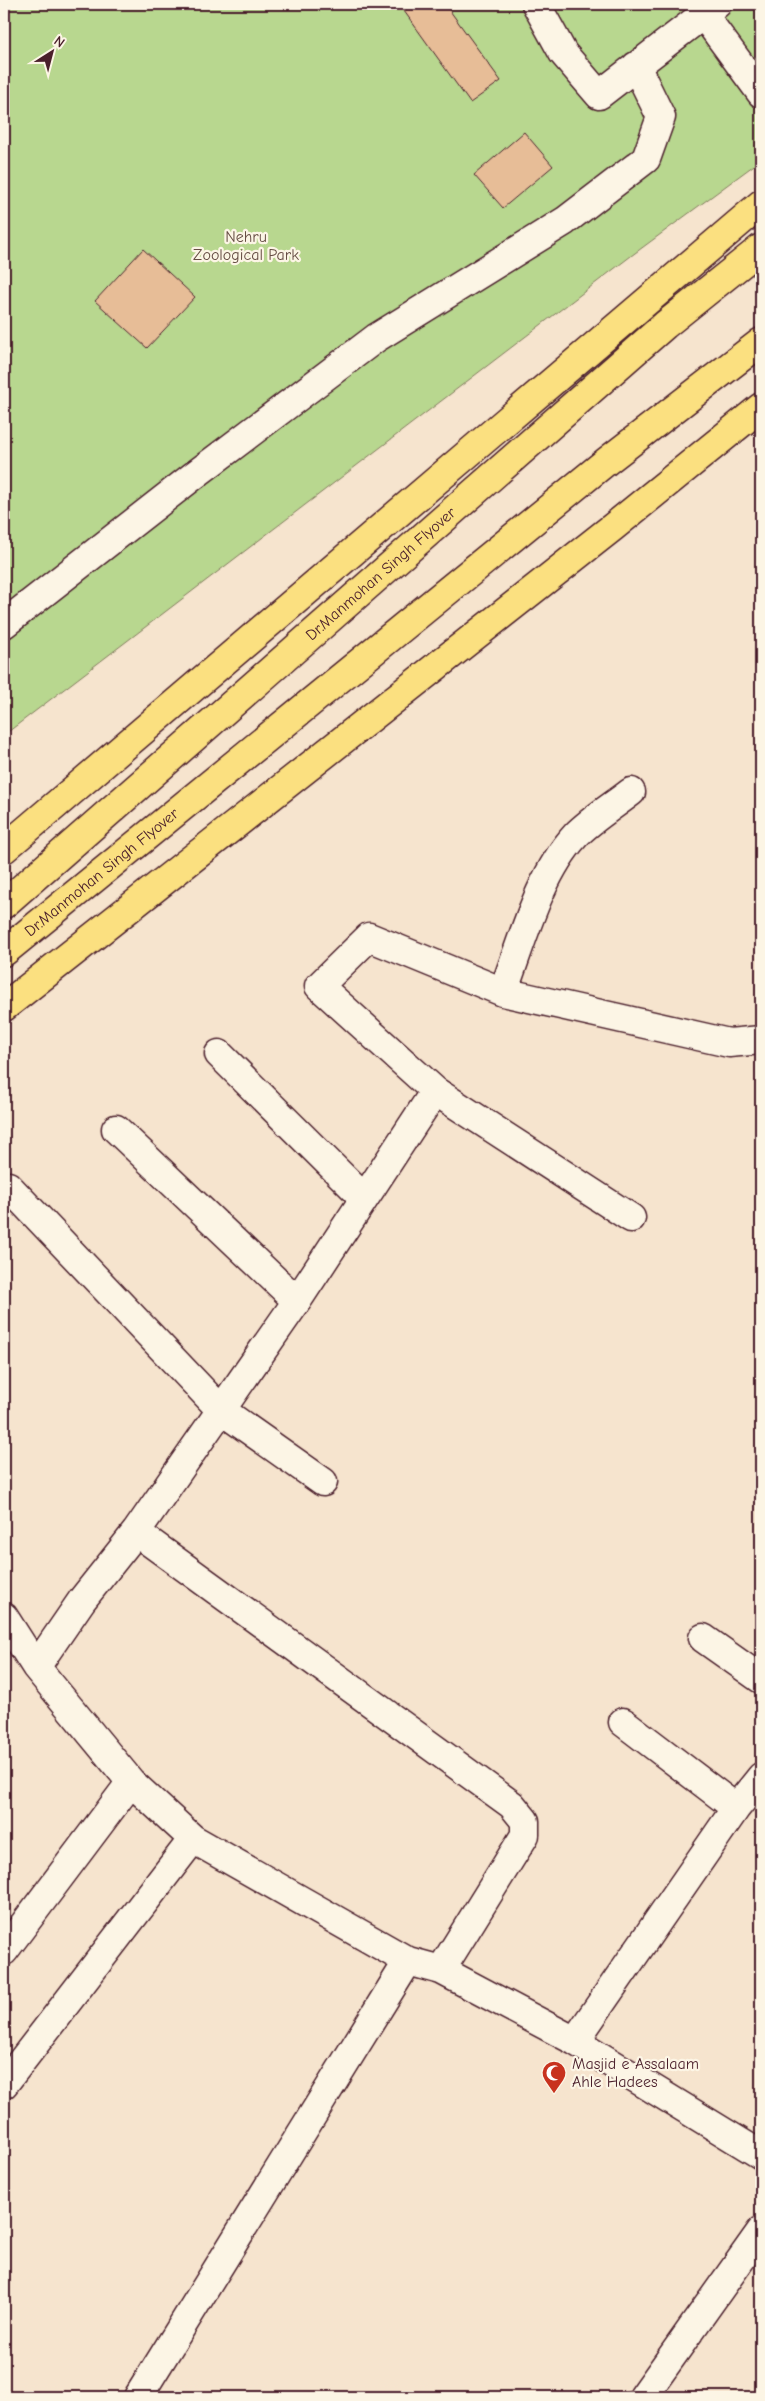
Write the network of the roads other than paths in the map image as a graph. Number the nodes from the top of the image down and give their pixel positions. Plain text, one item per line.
1 (536, 4) edge
2 (710, 9) edge
3 (636, 66) junction
4 (761, 93) edge
5 (761, 204) edge
6 (761, 248) edge
7 (761, 342) edge
8 (761, 407) edge
9 (4, 624) edge
10 (631, 792) dead end
11 (4, 849) edge
12 (4, 904) edge
13 (4, 952) edge
14 (503, 992) junction
15 (4, 1007) edge
16 (761, 1040) edge
17 (219, 1054) dead end
18 (435, 1091) junction
19 (116, 1129) dead end
20 (4, 1189) edge
21 (364, 1198) junction
22 (631, 1218) dead end
23 (297, 1301) junction
24 (221, 1410) junction
25 (323, 1482) dead end
26 (136, 1532) junction
27 (6, 1626) edge
28 (703, 1638) dead end
29 (36, 1667) junction
30 (761, 1679) edge
31 (623, 1722) dead end
32 (761, 1777) edge
33 (131, 1782) junction
34 (736, 1808) junction
35 (193, 1839) junction
36 (12, 1923) edge
37 (4, 1951) edge
38 (408, 1961) junction
39 (442, 1970) junction
40 (575, 2041) junction
41 (4, 2084) edge
42 (761, 2155) edge
43 (761, 2232) edge
44 (138, 2397) edge
45 (643, 2397) edge

1 - 3 street
2 - 3 street
2 - 4 street
3 - 9 street
5 - 11 main road
6 - 12 main road, Dr.Manmohan Singh Flyover
7 - 13 main road, Dr.Manmohan Singh Flyover
8 - 15 main road
10 - 14 street
14 - 16 street
14 - 18 street
17 - 21 street
18 - 21 street
18 - 22 street
19 - 23 street
20 - 24 street
21 - 23 street
23 - 24 street
24 - 25 street
24 - 26 street
26 - 29 street
26 - 39 street
27 - 29 street
28 - 30 street
29 - 33 street
31 - 34 street
32 - 34 street
33 - 35 street
33 - 36 street
34 - 40 street
35 - 38 street
35 - 41 street
36 - 37 street
38 - 39 street
38 - 44 street
39 - 40 street
40 - 42 street
43 - 45 street

